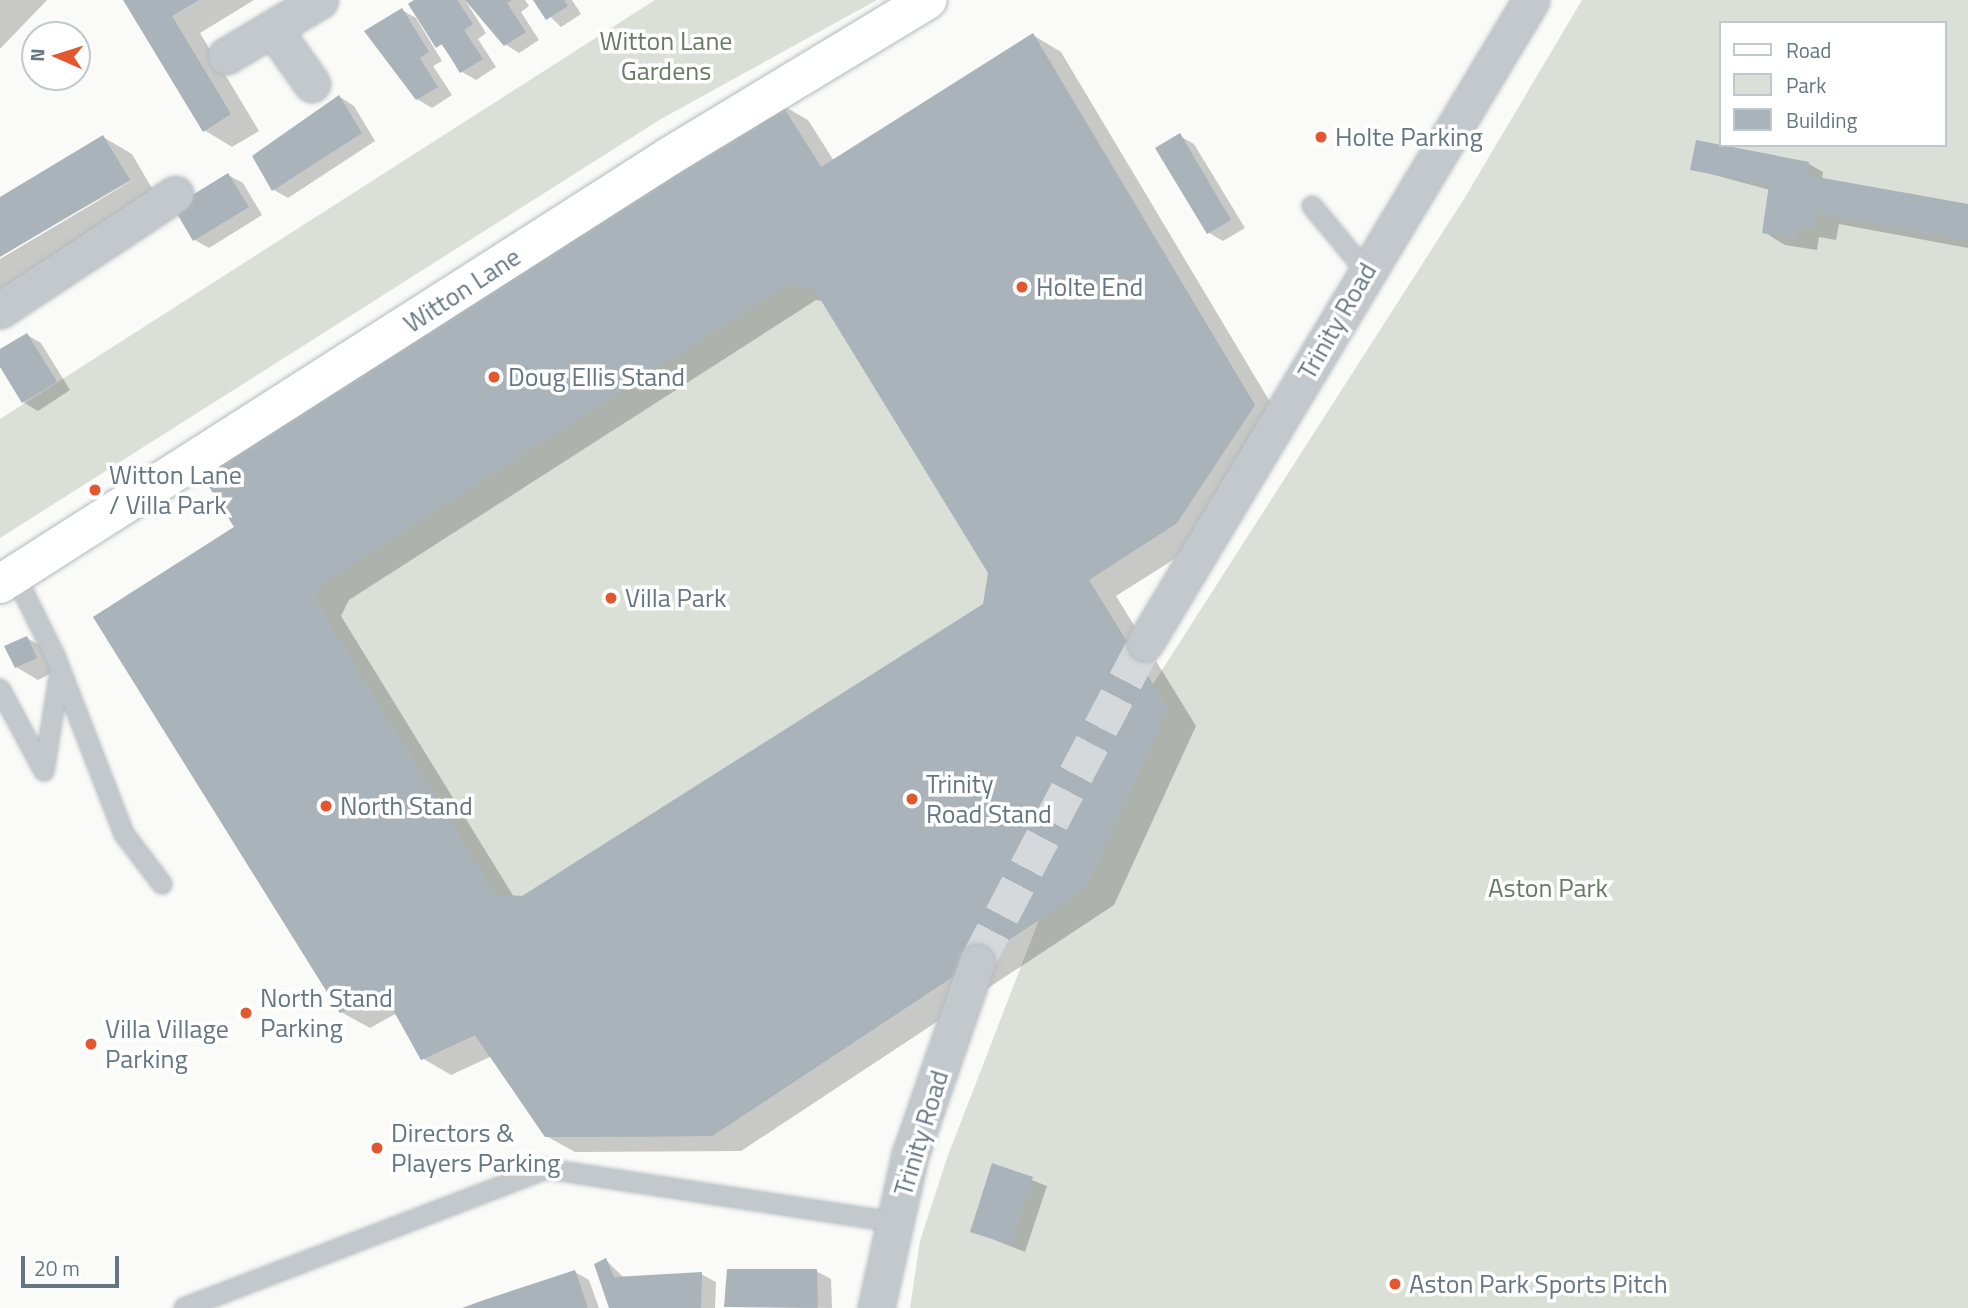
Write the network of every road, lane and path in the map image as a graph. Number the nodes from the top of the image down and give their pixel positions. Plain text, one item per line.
1 (320, 0) edge
2 (928, 0) edge
3 (1531, 0) edge
4 (273, 29) junction
5 (226, 56) dead end
6 (312, 84) dead end
7 (175, 194) dead end
8 (1312, 206) dead end
9 (1367, 271) junction
10 (0, 310) edge
11 (8, 580) edge
12 (1145, 643) tunnel mouth
13 (58, 662) junction
14 (0, 689) edge
15 (162, 884) dead end
16 (977, 962) tunnel mouth
17 (895, 1222) junction
18 (184, 1308) edge
19 (876, 1308) edge

1 - 4 street
2 - 11 main road, Witton Lane
3 - 9 street, Trinity Road
4 - 5 street
4 - 6 street
7 - 10 street
8 - 9 lane
9 - 12 street, Trinity Road
11 - 13 lane
13 - 14 lane
13 - 15 lane
16 - 17 street, Trinity Road
17 - 18 lane
17 - 19 street, Trinity Road

